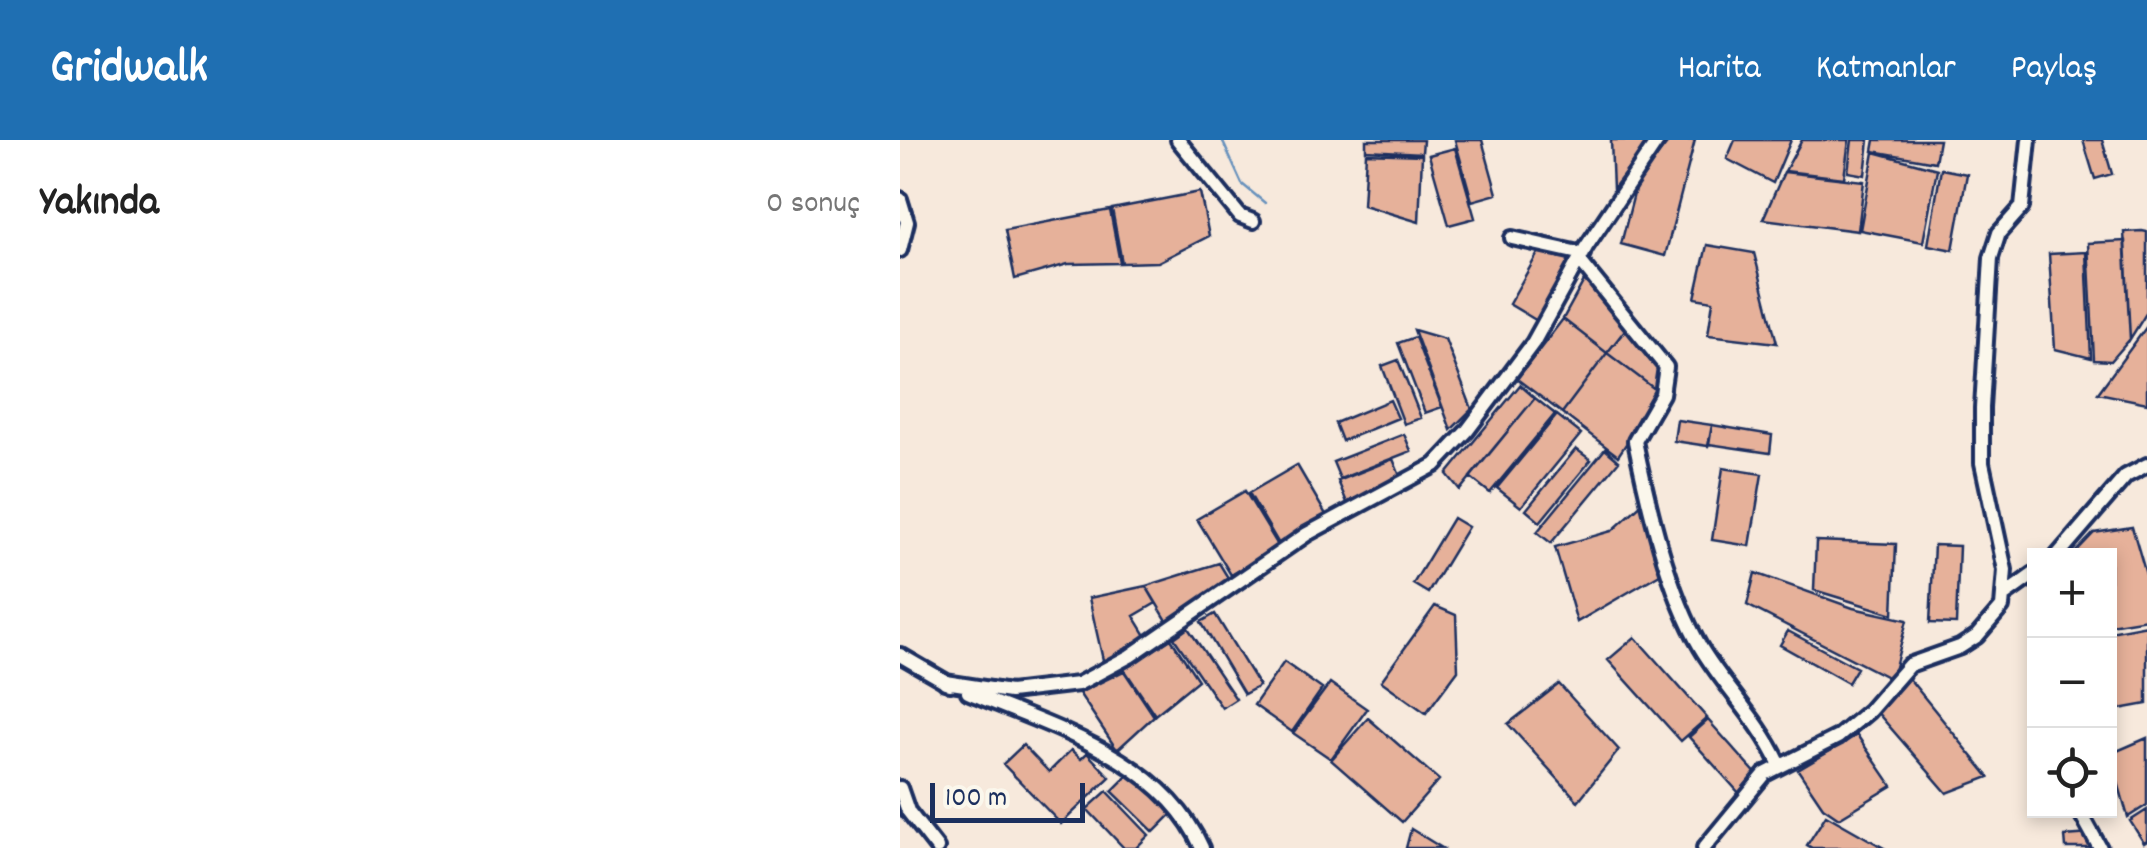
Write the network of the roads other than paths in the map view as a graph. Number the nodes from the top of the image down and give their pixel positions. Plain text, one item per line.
1 (1178, 140) edge
2 (1658, 140) edge
3 (2029, 140) edge
4 (900, 200) edge
5 (1253, 220) dead end
6 (1512, 238) dead end
7 (900, 250) edge
8 (1581, 257) junction
9 (2147, 465) edge
10 (2064, 548) edge
11 (2027, 579) edge
12 (2006, 594) junction
13 (900, 655) edge
14 (945, 682) junction
15 (1026, 692) junction
16 (1018, 713) junction
17 (1779, 763) junction
18 (900, 788) edge
19 (2083, 818) edge
20 (937, 848) edge
21 (1202, 848) edge
22 (1704, 848) edge
23 (2100, 848) edge

1 - 5 street
2 - 8 street
3 - 12 street
4 - 7 street
6 - 8 street
8 - 15 street
8 - 17 street
9 - 10 street
11 - 12 street
12 - 17 street
13 - 14 street
14 - 15 street
14 - 16 street
15 - 16 street
16 - 21 street
17 - 22 street
18 - 20 street
19 - 23 street

